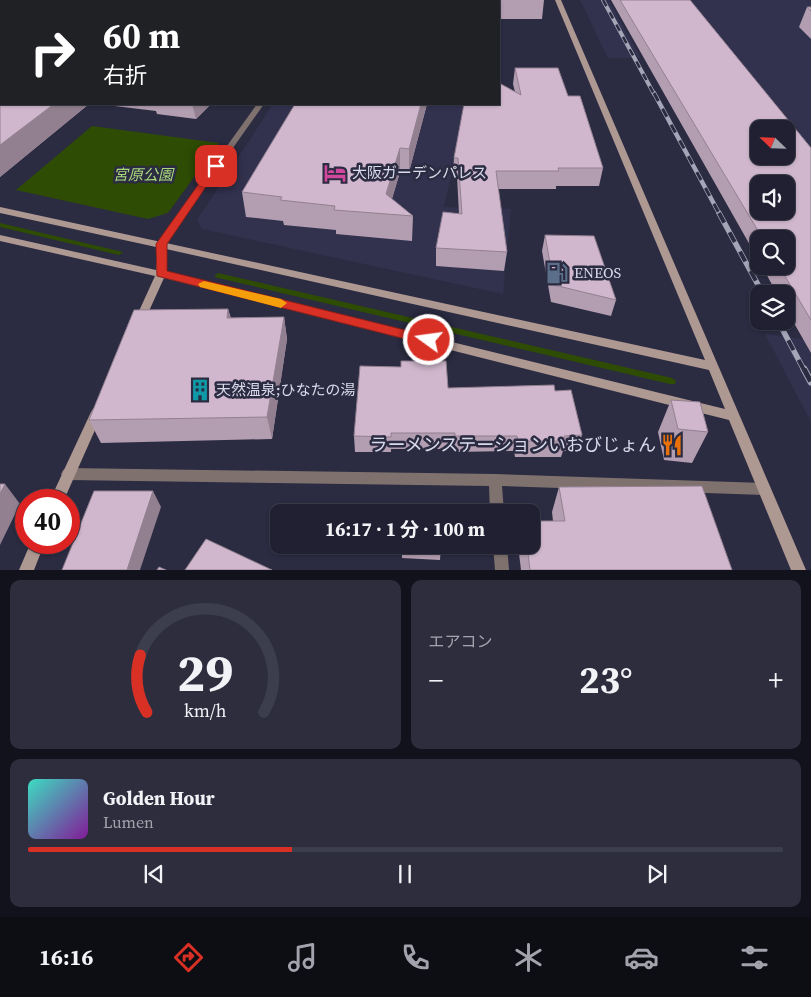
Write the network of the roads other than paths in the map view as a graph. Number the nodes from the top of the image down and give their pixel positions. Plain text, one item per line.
1 (558, 0) edge
2 (259, 105) edge
3 (0, 210) edge
4 (0, 238) edge
5 (161, 244) junction
6 (161, 274) junction
7 (133, 335) edge
8 (712, 366) junction
9 (101, 404) edge
10 (735, 416) junction
11 (68, 474) junction
12 (495, 480) junction
13 (62, 489) edge
14 (764, 489) junction
15 (496, 504) edge
16 (33, 554) edge
17 (501, 554) edge
18 (26, 570) edge
19 (502, 570) edge
20 (799, 570) edge

1 - 8 street
2 - 5 street
3 - 5 street
4 - 6 street
5 - 6 street
5 - 8 street
6 - 7 street
6 - 10 street
8 - 10 street
9 - 11 street
10 - 14 street
11 - 12 street
11 - 13 street
12 - 14 street
12 - 15 street
14 - 20 street
16 - 18 street
17 - 19 street

